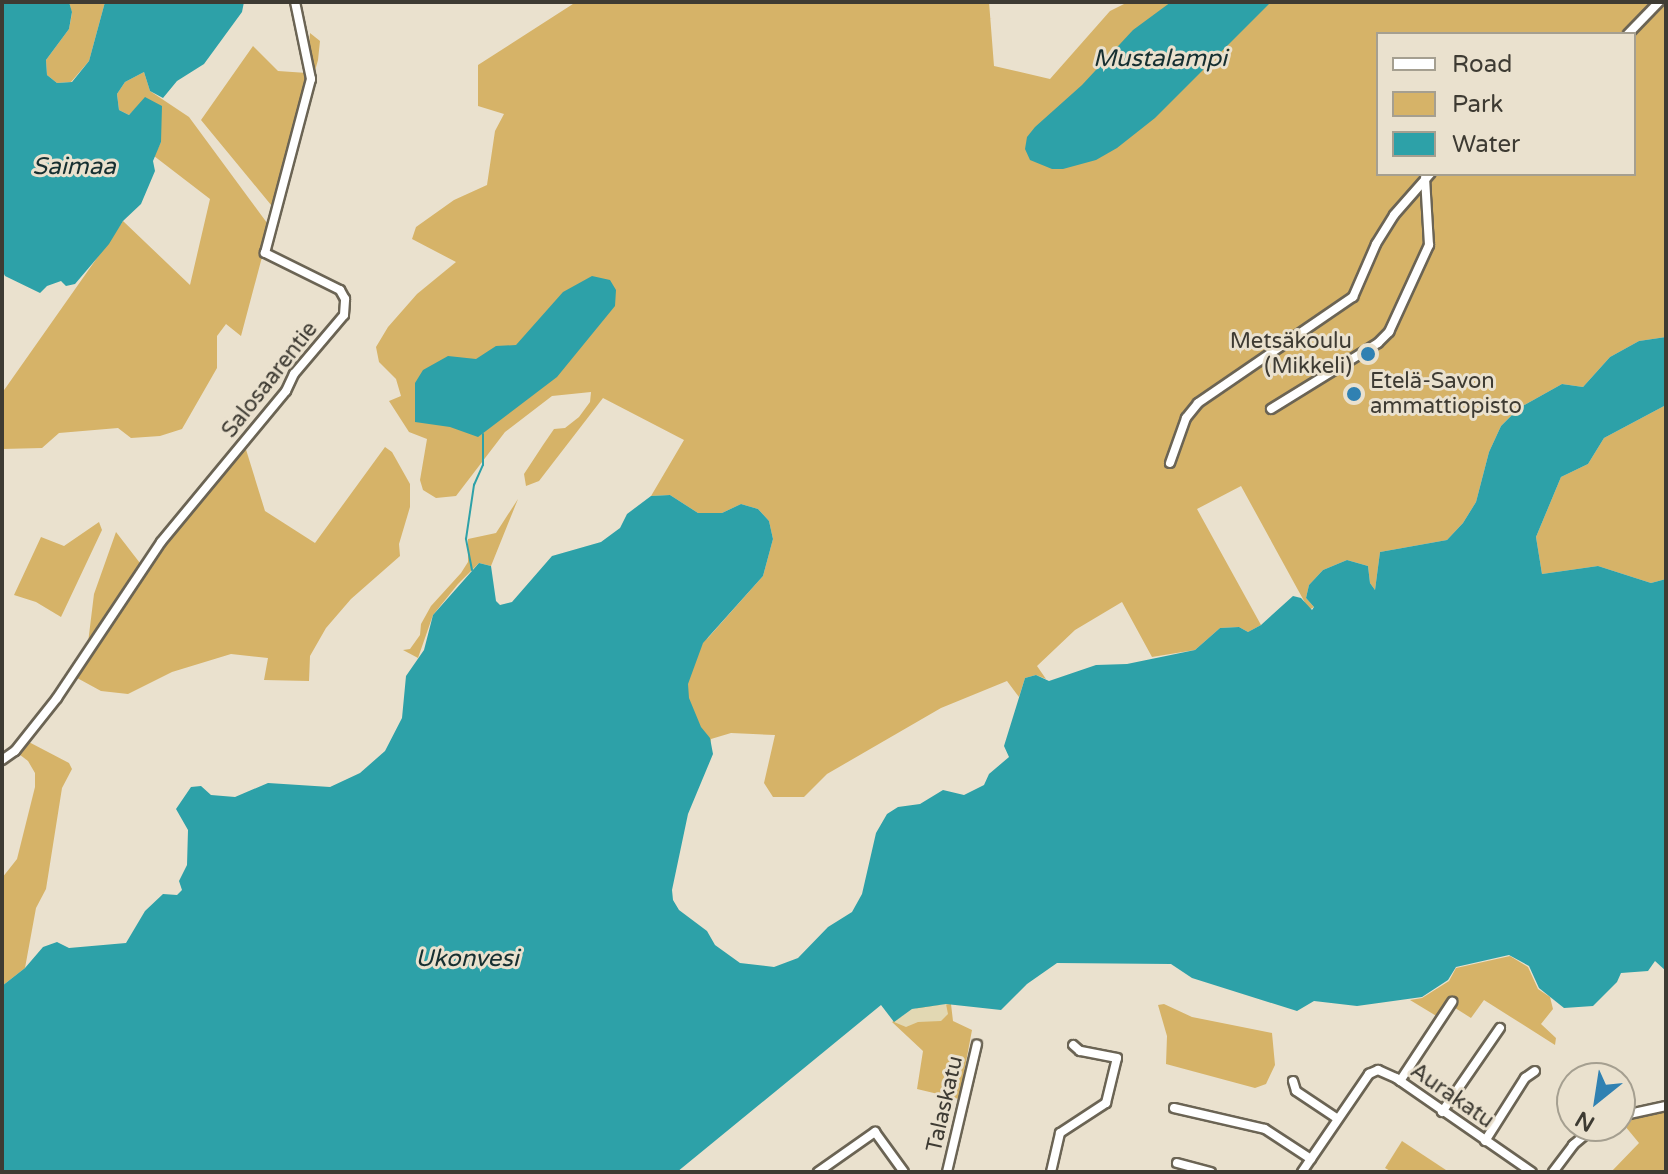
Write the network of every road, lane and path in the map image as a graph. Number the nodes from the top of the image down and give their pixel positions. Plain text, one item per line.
1 (295, 2) edge
2 (1659, 2) edge
3 (1630, 32) edge
4 (1428, 176) edge
5 (1271, 409) dead end
6 (1170, 463) dead end
7 (2, 760) edge
8 (1452, 1002) dead end
9 (1500, 1028) dead end
10 (977, 1044) dead end
11 (1073, 1045) dead end
12 (1535, 1071) dead end
13 (1293, 1081) dead end
14 (1400, 1081) junction
15 (1666, 1106) edge
16 (1174, 1108) dead end
17 (1442, 1112) junction
18 (1636, 1113) edge
19 (1338, 1119) junction
20 (1485, 1141) junction
21 (1577, 1142) edge
22 (1311, 1159) junction
23 (1177, 1163) dead end
24 (818, 1172) edge
25 (904, 1172) edge
26 (947, 1172) edge
27 (1051, 1172) edge
28 (1211, 1172) edge
29 (1302, 1172) edge
30 (1532, 1172) edge
31 (1553, 1172) edge

1 - 7 street, Salosaarentie
2 - 3 street
4 - 5 street
4 - 6 street
8 - 14 street
9 - 17 street
10 - 26 street, Talaskatu
11 - 27 street
12 - 20 street
13 - 19 street
14 - 17 street, Aurakatu
14 - 19 street, Aurakatu
15 - 18 street
16 - 22 street
17 - 20 street, Aurakatu
19 - 22 street, Aurakatu
20 - 30 street, Aurakatu
21 - 31 street
22 - 29 street, Aurakatu
23 - 28 street
24 - 25 street

